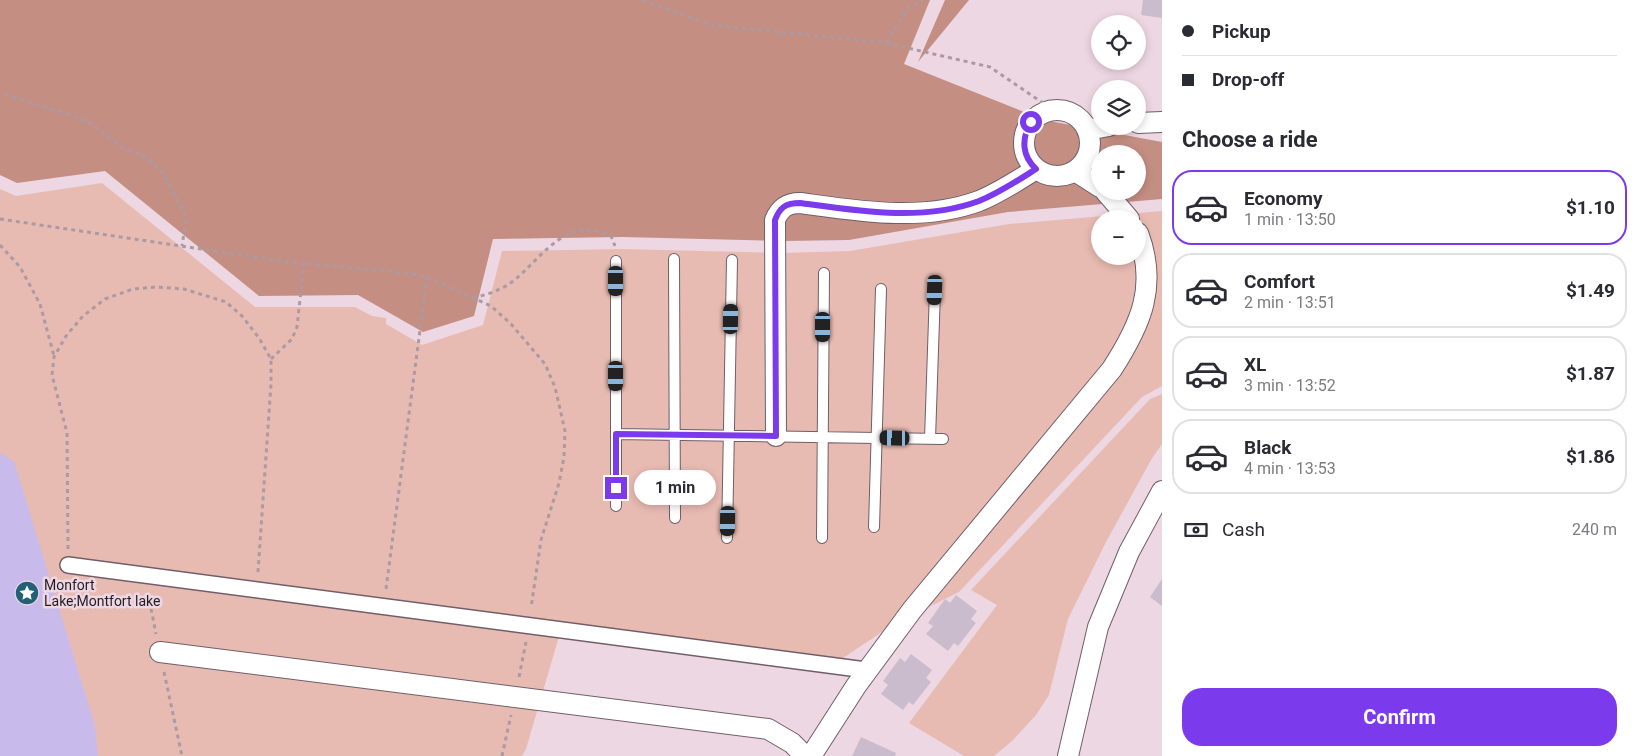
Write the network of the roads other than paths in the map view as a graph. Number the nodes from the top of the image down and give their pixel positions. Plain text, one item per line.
1 (1162, 122) edge
2 (1146, 123) edge
3 (1091, 129) edge
4 (1087, 130) junction
5 (1036, 169) junction
6 (1075, 171) junction
7 (1091, 181) edge
8 (1113, 200) edge
9 (1121, 210) edge
10 (674, 259) dead end
11 (732, 260) dead end
12 (616, 262) road end
13 (1146, 264) edge
14 (824, 273) dead end
15 (881, 289) dead end
16 (935, 290) dead end
17 (616, 434) junction
18 (674, 435) junction
19 (729, 435) junction
20 (776, 436) junction
21 (822, 437) junction
22 (877, 438) junction
23 (930, 438) junction
24 (943, 439) dead end
25 (1162, 492) edge
26 (616, 506) dead end
27 (675, 518) dead end
28 (874, 527) dead end
29 (727, 538) dead end
30 (822, 538) dead end
31 (68, 565) road end
32 (160, 652) dead end
33 (866, 670) junction
34 (805, 756) edge
35 (811, 756) edge
36 (1068, 756) edge

1 - 2 street
3 - 4 street
4 - 5 street
4 - 6 street
5 - 6 street
5 - 20 street
6 - 7 street
8 - 9 street
10 - 18 lane
11 - 19 lane
12 - 17 lane
13 - 33 street
14 - 21 lane
15 - 22 lane
16 - 23 lane
17 - 18 lane
17 - 26 lane
18 - 19 lane
18 - 27 lane
19 - 20 lane
19 - 29 lane
20 - 21 lane
21 - 22 lane
21 - 30 lane
22 - 23 lane
22 - 28 lane
23 - 24 lane
25 - 36 street
31 - 33 street
32 - 34 street
33 - 35 street

